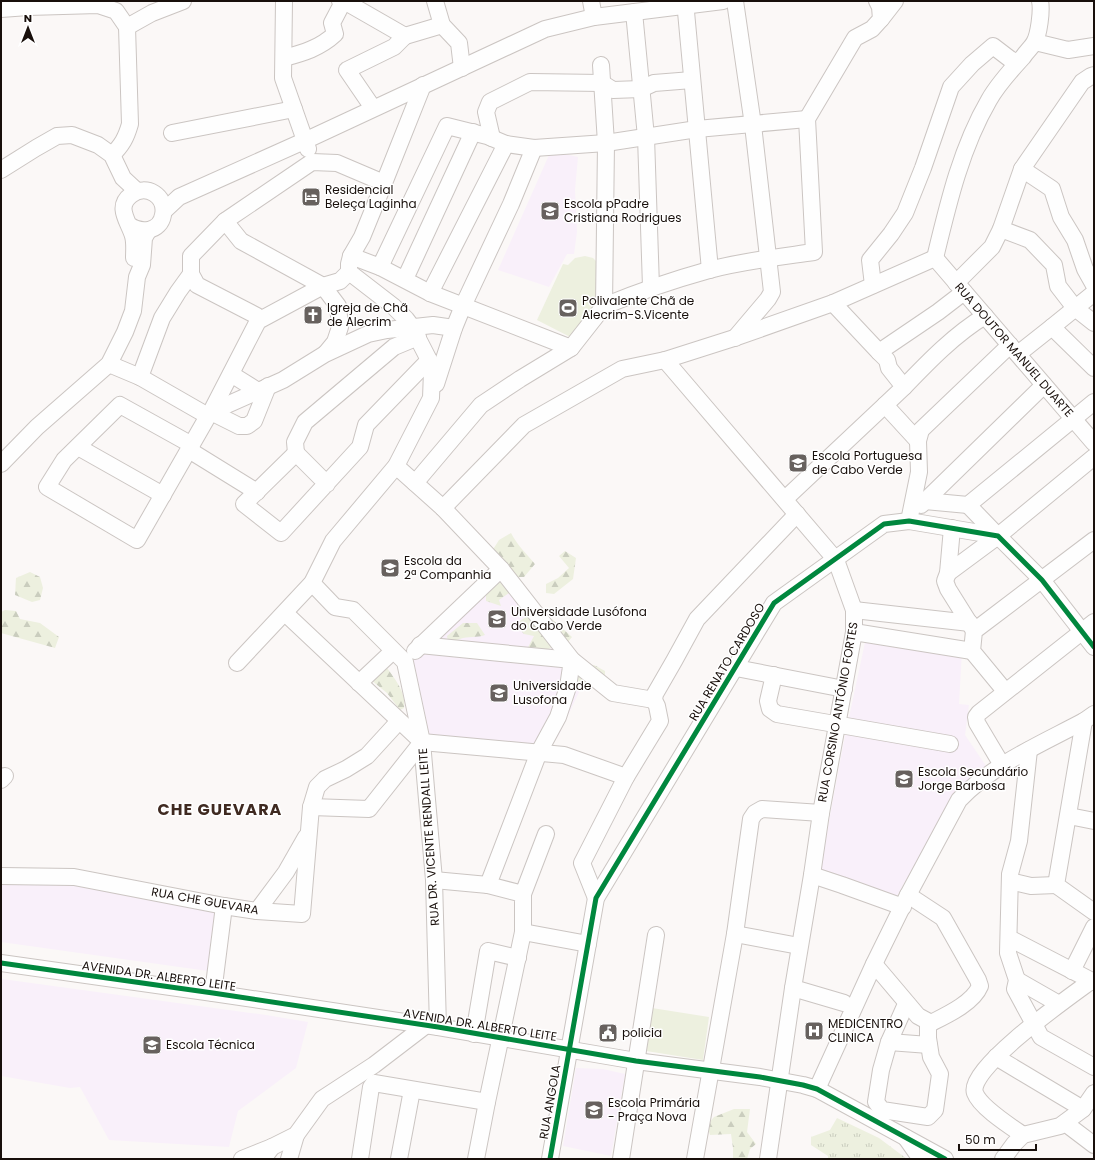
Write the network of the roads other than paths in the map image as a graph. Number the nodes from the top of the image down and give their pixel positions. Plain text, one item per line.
1 (183, 1) edge
2 (284, 1) edge
3 (342, 1) edge
4 (436, 1) edge
5 (723, 1) edge
6 (735, 1) edge
7 (877, 1) edge
8 (895, 1) edge
9 (1040, 1) edge
10 (685, 3) edge
11 (24, 4) edge
12 (1, 9) edge
13 (593, 9) edge
14 (634, 12) junction
15 (881, 19) junction
16 (442, 25) junction
17 (127, 27) junction
18 (405, 36) junction
19 (1035, 42) junction
20 (1094, 46) edge
21 (284, 58) junction
22 (1017, 63) junction
23 (601, 65) dead end
24 (462, 68) junction
25 (1094, 75) edge
26 (692, 80) junction
27 (602, 83) junction
28 (423, 85) junction
29 (641, 89) junction
30 (373, 108) junction
31 (294, 109) junction
32 (808, 119) junction
33 (753, 125) junction
34 (697, 129) junction
35 (473, 132) junction
36 (172, 133) dead end
37 (646, 138) junction
38 (305, 140) junction
39 (499, 141) junction
40 (606, 143) junction
41 (534, 148) junction
42 (112, 156) junction
43 (312, 162) junction
44 (1022, 169) junction
45 (1, 170) edge
46 (384, 184) junction
47 (131, 196) junction
48 (161, 204) junction
49 (225, 221) junction
50 (129, 225) junction
51 (1001, 230) junction
52 (148, 231) junction
53 (351, 256) junction
54 (767, 258) junction
55 (935, 258) junction
56 (380, 267) junction
57 (710, 270) junction
58 (349, 272) junction
59 (191, 274) junction
60 (137, 277) junction
61 (405, 279) junction
62 (324, 286) junction
63 (873, 286) junction
64 (1094, 286) edge
65 (651, 287) junction
66 (960, 287) junction
67 (430, 293) junction
68 (1094, 293) edge
69 (833, 303) junction
70 (463, 306) junction
71 (604, 306) junction
72 (1075, 308) junction
73 (985, 316) junction
74 (258, 321) junction
75 (1094, 323) edge
76 (1052, 327) junction
77 (454, 328) junction
78 (415, 332) junction
79 (734, 338) junction
80 (571, 348) junction
81 (1014, 350) junction
82 (879, 352) junction
83 (325, 354) junction
84 (429, 360) junction
85 (665, 360) junction
86 (109, 364) junction
87 (1094, 368) edge
88 (231, 374) junction
89 (140, 377) junction
90 (1044, 385) junction
91 (904, 387) junction
92 (263, 389) junction
93 (431, 398) junction
94 (1094, 402) edge
95 (885, 405) junction
96 (209, 414) junction
97 (1073, 419) junction
98 (918, 441) junction
99 (1094, 443) edge
100 (78, 447) junction
101 (190, 448) junction
102 (296, 453) junction
103 (1094, 457) edge
104 (1, 464) edge
105 (396, 466) junction
106 (415, 483) junction
107 (327, 484) junction
108 (257, 492) junction
109 (164, 495) junction
110 (785, 499) junction
111 (925, 501) junction
112 (968, 505) junction
113 (443, 508) junction
114 (797, 514) junction
115 (910, 518) junction
116 (952, 528) junction
117 (998, 536) junction
118 (1094, 540) edge
119 (836, 560) junction
120 (501, 569) junction
121 (948, 572) junction
122 (1042, 580) junction
123 (312, 583) junction
124 (854, 610) junction
125 (285, 613) junction
126 (972, 627) junction
127 (1088, 627) edge
128 (854, 632) junction
129 (420, 645) junction
130 (1094, 648) edge
131 (393, 651) junction
132 (972, 651) junction
133 (572, 660) junction
134 (405, 662) junction
135 (238, 663) dead end
136 (736, 668) junction
137 (774, 674) junction
138 (359, 683) junction
139 (844, 689) junction
140 (1005, 692) junction
141 (654, 700) junction
142 (1089, 717) edge
143 (399, 721) junction
144 (838, 725) junction
145 (422, 742) junction
146 (950, 744) dead end
147 (1029, 750) junction
148 (539, 752) junction
149 (1002, 765) junction
150 (626, 777) junction
151 (310, 807) junction
152 (821, 812) junction
153 (1069, 816) junction
154 (1094, 821) edge
155 (308, 834) junction
156 (546, 834) dead end
157 (812, 875) junction
158 (1, 876) edge
159 (434, 880) junction
160 (1010, 881) junction
161 (488, 885) junction
162 (1056, 886) junction
163 (523, 894) junction
164 (596, 898) junction
165 (906, 901) junction
166 (224, 906) junction
167 (257, 911) junction
168 (1094, 912) edge
169 (1094, 927) edge
170 (523, 932) junction
171 (735, 934) junction
172 (656, 935) dead end
173 (1009, 938) junction
174 (588, 944) junction
175 (799, 946) junction
176 (518, 958) junction
177 (1, 963) edge
178 (874, 964) junction
179 (1072, 971) junction
180 (1017, 980) junction
181 (1093, 981) edge
182 (793, 988) junction
183 (213, 993) junction
184 (844, 1003) dead end
185 (906, 1004) junction
186 (1059, 1004) junction
187 (931, 1023) junction
188 (1033, 1023) junction
189 (431, 1026) junction
190 (474, 1034) junction
191 (501, 1039) junction
192 (889, 1042) junction
193 (929, 1045) junction
194 (569, 1049) junction
195 (996, 1057) junction
196 (636, 1061) junction
197 (1094, 1067) edge
198 (710, 1070) junction
199 (779, 1080) junction
200 (817, 1089) junction
201 (412, 1090) junction
202 (1094, 1093) edge
203 (486, 1102) junction
204 (1083, 1109) junction
205 (1065, 1123) junction
206 (296, 1135) junction
207 (903, 1135) junction
208 (1023, 1135) junction
209 (1094, 1144) edge
210 (268, 1153) edge
211 (936, 1158) edge
212 (242, 1159) edge
213 (289, 1159) edge
214 (360, 1159) edge
215 (399, 1159) edge
216 (476, 1159) edge
217 (550, 1159) edge
218 (621, 1159) edge
219 (695, 1159) edge
220 (768, 1159) edge
221 (919, 1159) edge
222 (1002, 1159) edge

1 - 17 street
2 - 21 street
3 - 18 street
3 - 21 street
4 - 16 street
5 - 10 street
6 - 33 street
7 - 15 street
8 - 15 street
9 - 19 street
10 - 14 street
10 - 26 street
11 - 12 street
11 - 17 street
13 - 14 street
13 - 24 street
14 - 29 street
15 - 32 street
16 - 18 street
16 - 24 street
17 - 42 street
18 - 30 street
19 - 20 street
19 - 22 street
21 - 31 street
22 - 55 street
22 - 63 street
23 - 27 street
24 - 28 street
25 - 44 street
26 - 29 street
26 - 34 street
27 - 29 street
27 - 39 street
27 - 40 street
28 - 30 street
28 - 46 street
29 - 37 street
30 - 38 street
31 - 36 street
31 - 38 street
32 - 33 street
32 - 54 street
33 - 34 street
33 - 54 street
34 - 37 street
34 - 57 street
35 - 39 street
35 - 56 street
35 - 61 street
37 - 40 street
37 - 65 street
38 - 43 street
38 - 48 street
39 - 41 street
39 - 67 street
40 - 41 street
40 - 71 street
41 - 70 street
42 - 45 street
42 - 47 street
43 - 46 street
43 - 49 street
44 - 51 street
44 - 64 street
46 - 53 street
47 - 48 street
47 - 50 street
48 - 52 street
49 - 59 street
49 - 62 street
50 - 52 street
50 - 60 street
51 - 66 street
51 - 72 street
52 - 60 street
53 - 56 street
53 - 58 street
54 - 57 street
54 - 79 street
55 - 63 street
55 - 66 street, RUA DOUTOR MANUEL DUARTE
56 - 61 street
57 - 65 street
58 - 62 street
58 - 78 street
59 - 74 street
59 - 89 street
60 - 86 street
61 - 67 street
62 - 74 street
62 - 83 street
63 - 69 street
65 - 71 street
66 - 73 street, RUA DOUTOR MANUEL DUARTE
66 - 82 street
67 - 70 street
68 - 72 street
69 - 79 street
69 - 82 street
70 - 77 street
70 - 80 street
71 - 80 street
72 - 75 street
72 - 76 street
73 - 81 street, RUA DOUTOR MANUEL DUARTE
73 - 91 street
74 - 88 street
76 - 81 street
76 - 87 street
77 - 78 street
77 - 93 street
78 - 83 street
78 - 84 street
78 - 102 street
79 - 85 street
80 - 106 street
81 - 90 street, RUA DOUTOR MANUEL DUARTE
81 - 98 street
82 - 91 street
83 - 92 street
84 - 93 street
84 - 107 street
85 - 110 street, RUA CORSINO ANTÓNIO FORTES
85 - 113 street
86 - 89 street
86 - 104 street
88 - 92 street
88 - 96 street
89 - 96 street
90 - 97 street, RUA DOUTOR MANUEL DUARTE
90 - 111 street
91 - 95 street
92 - 96 street
92 - 96 street
93 - 105 street
94 - 97 street
95 - 98 street
95 - 110 street
96 - 101 street
97 - 99 street, RUA DOUTOR MANUEL DUARTE
97 - 112 street
98 - 115 street
100 - 101 street
100 - 109 street
100 - 109 street
101 - 108 street
101 - 109 street
102 - 107 street
102 - 108 street
103 - 117 street
105 - 106 street
105 - 123 street
106 - 113 street
107 - 108 street
110 - 114 street, RUA CORSINO ANTÓNIO FORTES
111 - 112 street
111 - 115 street
112 - 117 street
113 - 120 street
114 - 119 street, RUA CORSINO ANTÓNIO FORTES
114 - 141 street
115 - 116 street, RUA RENATO CARDOSO
115 - 119 street, RUA RENATO CARDOSO
116 - 117 street, RUA RENATO CARDOSO
116 - 121 street
117 - 121 street
117 - 122 street
118 - 122 street
119 - 124 street, RUA CORSINO ANTÓNIO FORTES
119 - 136 street, RUA RENATO CARDOSO
120 - 129 street
120 - 133 street
121 - 126 street
122 - 126 street
122 - 127 street
123 - 125 street
123 - 131 street
124 - 126 street
124 - 128 street, RUA CORSINO ANTÓNIO FORTES
125 - 135 street
125 - 138 street
126 - 132 street
127 - 130 street
127 - 140 street
128 - 132 street
128 - 139 street, RUA CORSINO ANTÓNIO FORTES
129 - 133 street
129 - 134 street
131 - 134 street
131 - 138 street
132 - 140 street
133 - 141 street
133 - 148 street
134 - 145 street, RUA DR. VICENTE RENDALL LEITE
136 - 137 street
136 - 164 street, RUA RENATO CARDOSO
137 - 139 street
137 - 144 street
138 - 143 street
139 - 144 street, RUA CORSINO ANTÓNIO FORTES
140 - 149 street
141 - 150 street
142 - 147 street
142 - 153 street
143 - 145 street
143 - 151 street, RUA CHE GUEVARA
144 - 146 street
144 - 152 street, RUA CORSINO ANTÓNIO FORTES
145 - 148 street
145 - 151 street
145 - 159 street, RUA DR. VICENTE RENDALL LEITE
147 - 149 street
147 - 160 street
148 - 150 street
148 - 161 street
149 - 165 street
150 - 164 street
151 - 155 street, RUA CHE GUEVARA
152 - 157 street, RUA CORSINO ANTÓNIO FORTES
152 - 171 street
153 - 154 street
153 - 162 street
155 - 167 street
155 - 167 street, RUA CHE GUEVARA
156 - 163 street
157 - 165 street
157 - 175 street, RUA CORSINO ANTÓNIO FORTES
158 - 166 street, RUA CHE GUEVARA
159 - 161 street
159 - 189 street, RUA DR. VICENTE RENDALL LEITE
160 - 162 street
160 - 173 street
161 - 163 street
162 - 168 street
163 - 170 street
164 - 174 street, RUA RENATO CARDOSO
165 - 178 street
165 - 187 street
166 - 167 street, RUA CHE GUEVARA
166 - 183 street
169 - 179 street
170 - 174 street
170 - 176 street
171 - 175 street
171 - 198 street
172 - 196 street
173 - 179 street
173 - 180 street
174 - 194 street, RUA RENATO CARDOSO
175 - 182 street, RUA CORSINO ANTÓNIO FORTES
176 - 190 street
176 - 191 street
177 - 183 street, AVENIDA DR. ALBERTO LEITE
178 - 185 street
178 - 200 street
179 - 181 street
180 - 186 street
180 - 188 street
181 - 186 street
182 - 184 street
182 - 199 street, RUA CORSINO ANTÓNIO FORTES
183 - 189 street, AVENIDA DR. ALBERTO LEITE
185 - 187 street
185 - 192 street
186 - 188 street
187 - 193 street
188 - 195 street
188 - 197 street
189 - 190 street, AVENIDA DR. ALBERTO LEITE
189 - 206 street
190 - 191 street, AVENIDA DR. ALBERTO LEITE
191 - 194 street, AVENIDA DR. ALBERTO LEITE
191 - 203 street
192 - 193 street
192 - 193 street
194 - 196 street, AVENIDA DR. ALBERTO LEITE
194 - 217 street, RUA ANGOLA
195 - 204 street
195 - 208 street
196 - 198 street, AVENIDA DR. ALBERTO LEITE
196 - 218 street
198 - 199 street, AVENIDA DR. ALBERTO LEITE
198 - 219 street
199 - 200 street, AVENIDA DR. ALBERTO LEITE
199 - 220 street, RUA CORSINO ANTÓNIO FORTES
200 - 207 street, AVENIDA DR. ALBERTO LEITE
201 - 203 street
201 - 214 street
201 - 215 street
202 - 204 street
203 - 216 street
204 - 205 street
205 - 208 street
205 - 209 street
206 - 210 street
206 - 213 street
207 - 211 street, AVENIDA DR. ALBERTO LEITE
207 - 221 street, AVENIDA DR. ALBERTO LEITE
208 - 222 street
210 - 212 street

